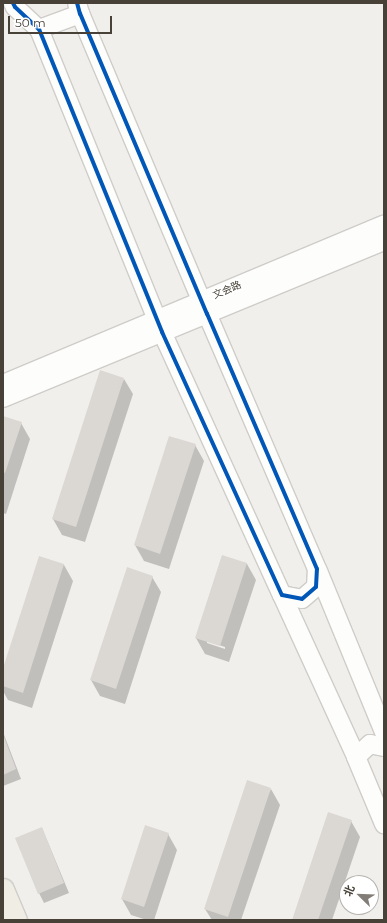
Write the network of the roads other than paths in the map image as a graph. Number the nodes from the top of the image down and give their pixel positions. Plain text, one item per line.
1 (10, 7) edge
2 (79, 8) edge
3 (39, 28) junction
4 (384, 225) edge
5 (384, 241) edge
6 (204, 307) junction
7 (160, 326) junction
8 (3, 384) edge
9 (3, 398) edge
10 (317, 569) junction
11 (282, 595) junction
12 (384, 732) edge
13 (384, 747) edge
14 (356, 757) junction
15 (384, 824) edge
16 (3, 890) edge
17 (16, 920) edge

1 - 3 street
2 - 3 street
2 - 6 street
3 - 7 street
4 - 6 street, 文会路
5 - 6 street, 文会路
6 - 7 street, 文会路
6 - 10 street
7 - 8 street, 文会路
7 - 9 street, 文会路
7 - 11 street
10 - 11 street
10 - 12 street
11 - 14 street
13 - 14 street
14 - 15 street
16 - 17 main road

